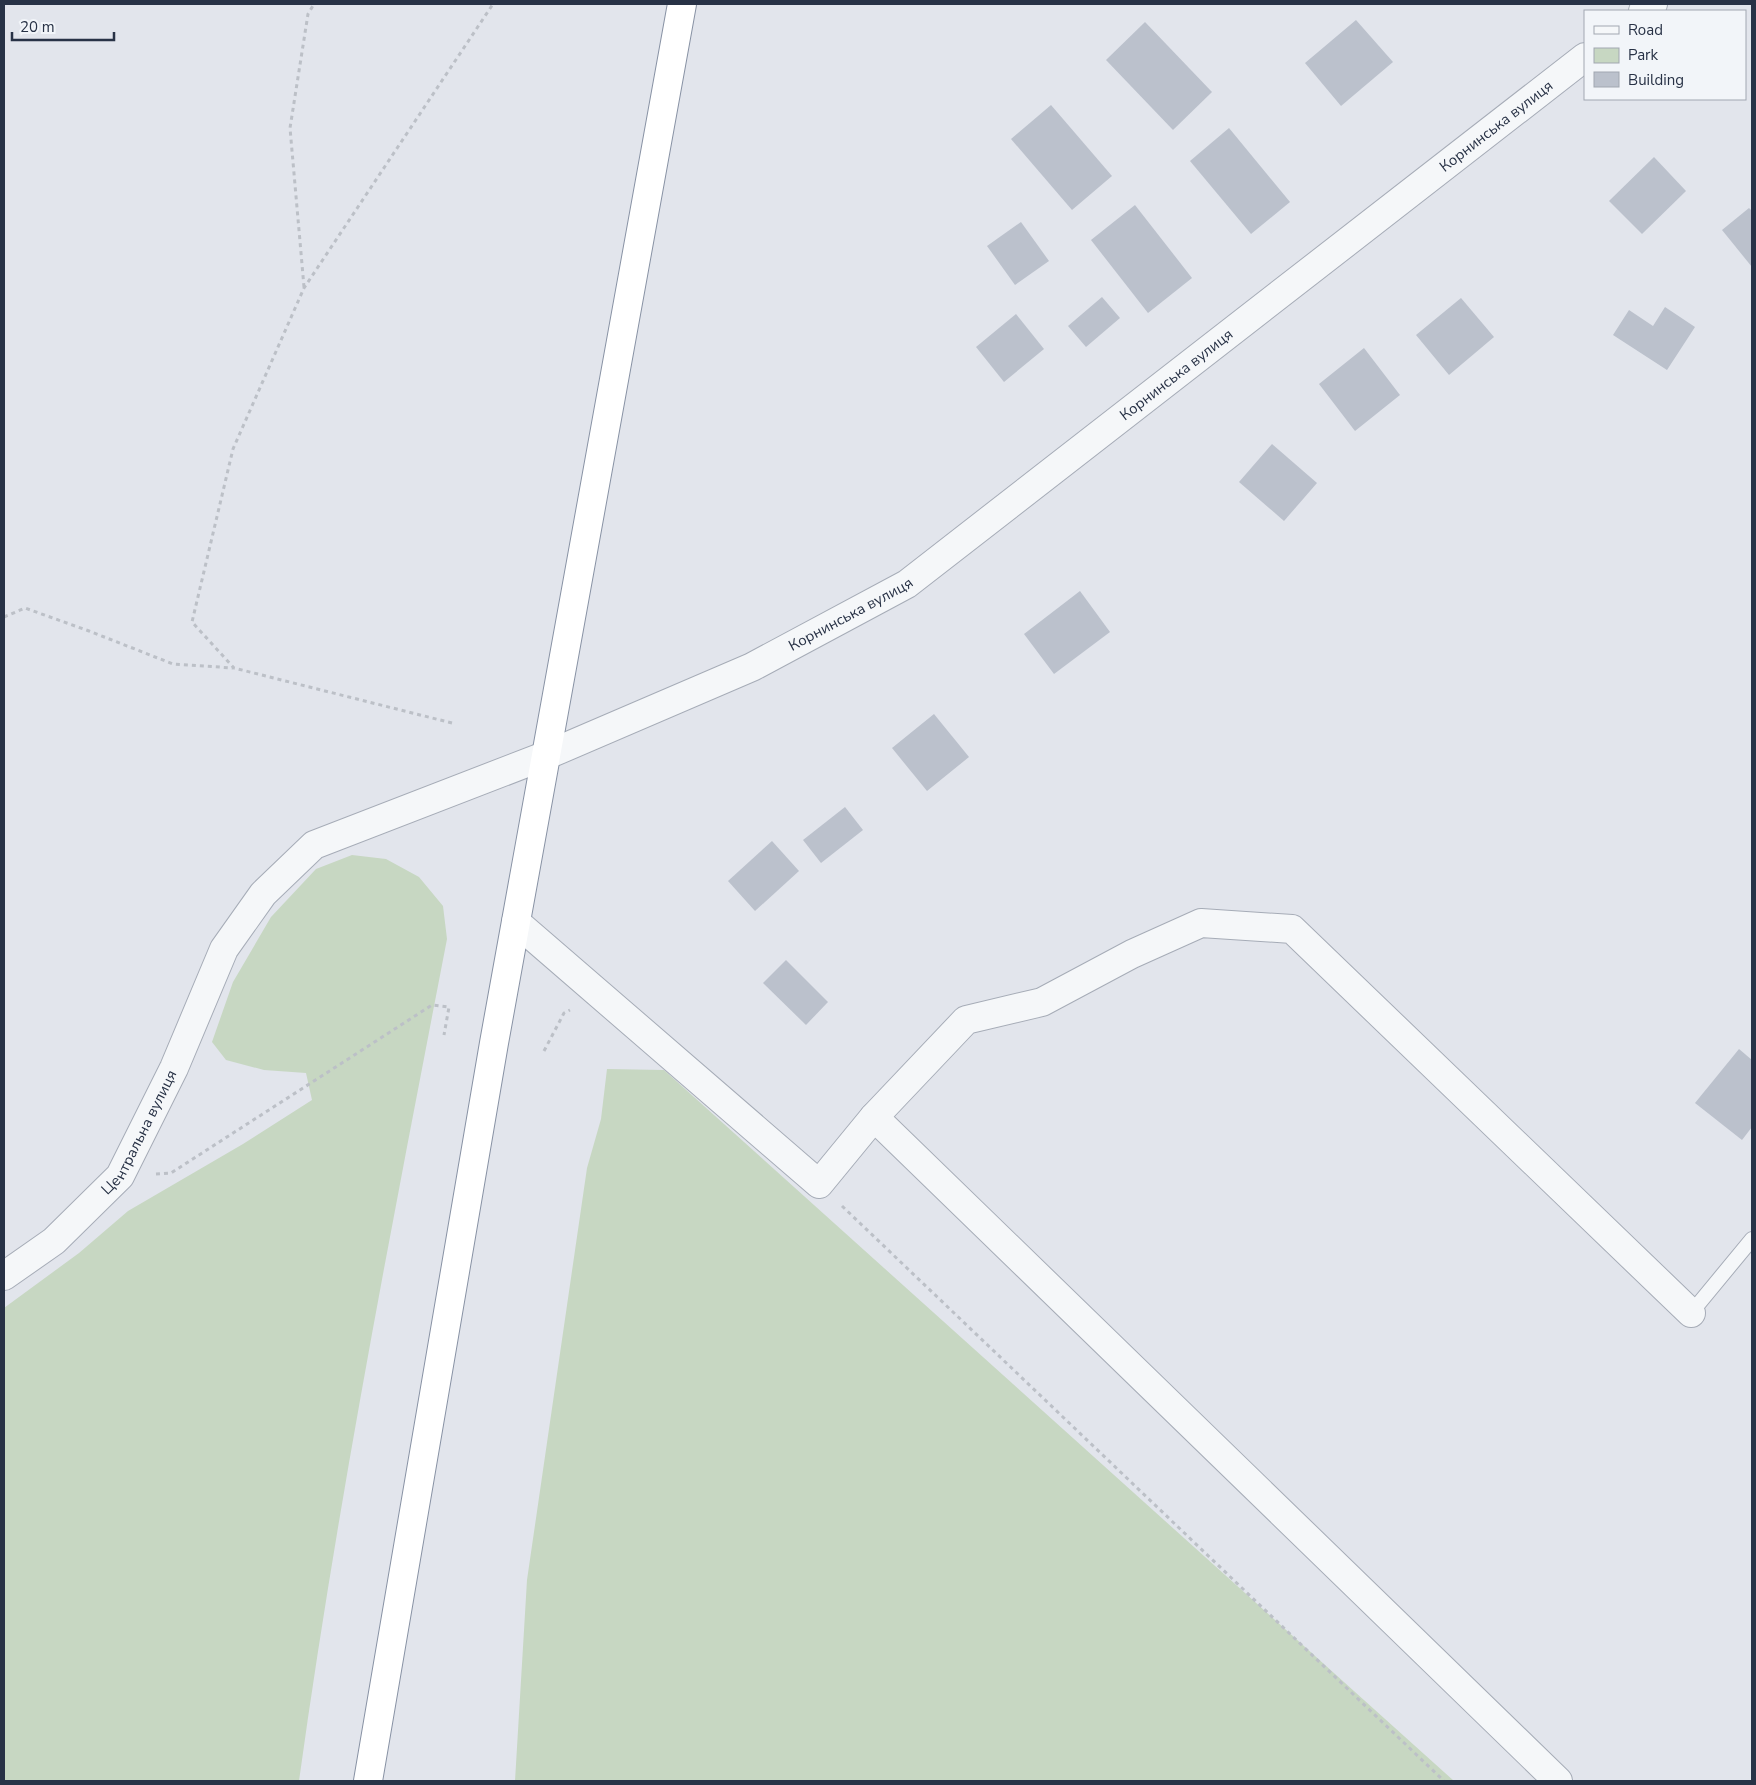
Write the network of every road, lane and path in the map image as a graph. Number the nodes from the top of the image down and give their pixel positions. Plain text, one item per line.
1 (314, 4) edge
2 (493, 4) edge
3 (682, 4) edge
4 (1584, 58) edge
5 (304, 288) junction
6 (4, 617) edge
7 (234, 668) junction
8 (452, 723) dead end
9 (547, 755) junction
10 (516, 922) junction
11 (444, 1035) dead end
12 (874, 1117) junction
13 (120, 1176) junction
14 (820, 1184) junction
15 (1752, 1239) edge
16 (4, 1276) edge
17 (1691, 1313) joint
18 (368, 1781) edge
19 (1444, 1781) edge
20 (1558, 1781) edge

1 - 5 path
2 - 5 path
3 - 9 highway
4 - 9 street, Корнинська вулиця
5 - 7 path
6 - 7 path
7 - 8 path
9 - 10 highway
9 - 13 street, Центральна вулиця
10 - 14 street
10 - 18 highway
11 - 13 path
12 - 14 street
12 - 17 street
12 - 20 street
13 - 16 street, Центральна вулиця
14 - 19 path
15 - 17 lane

